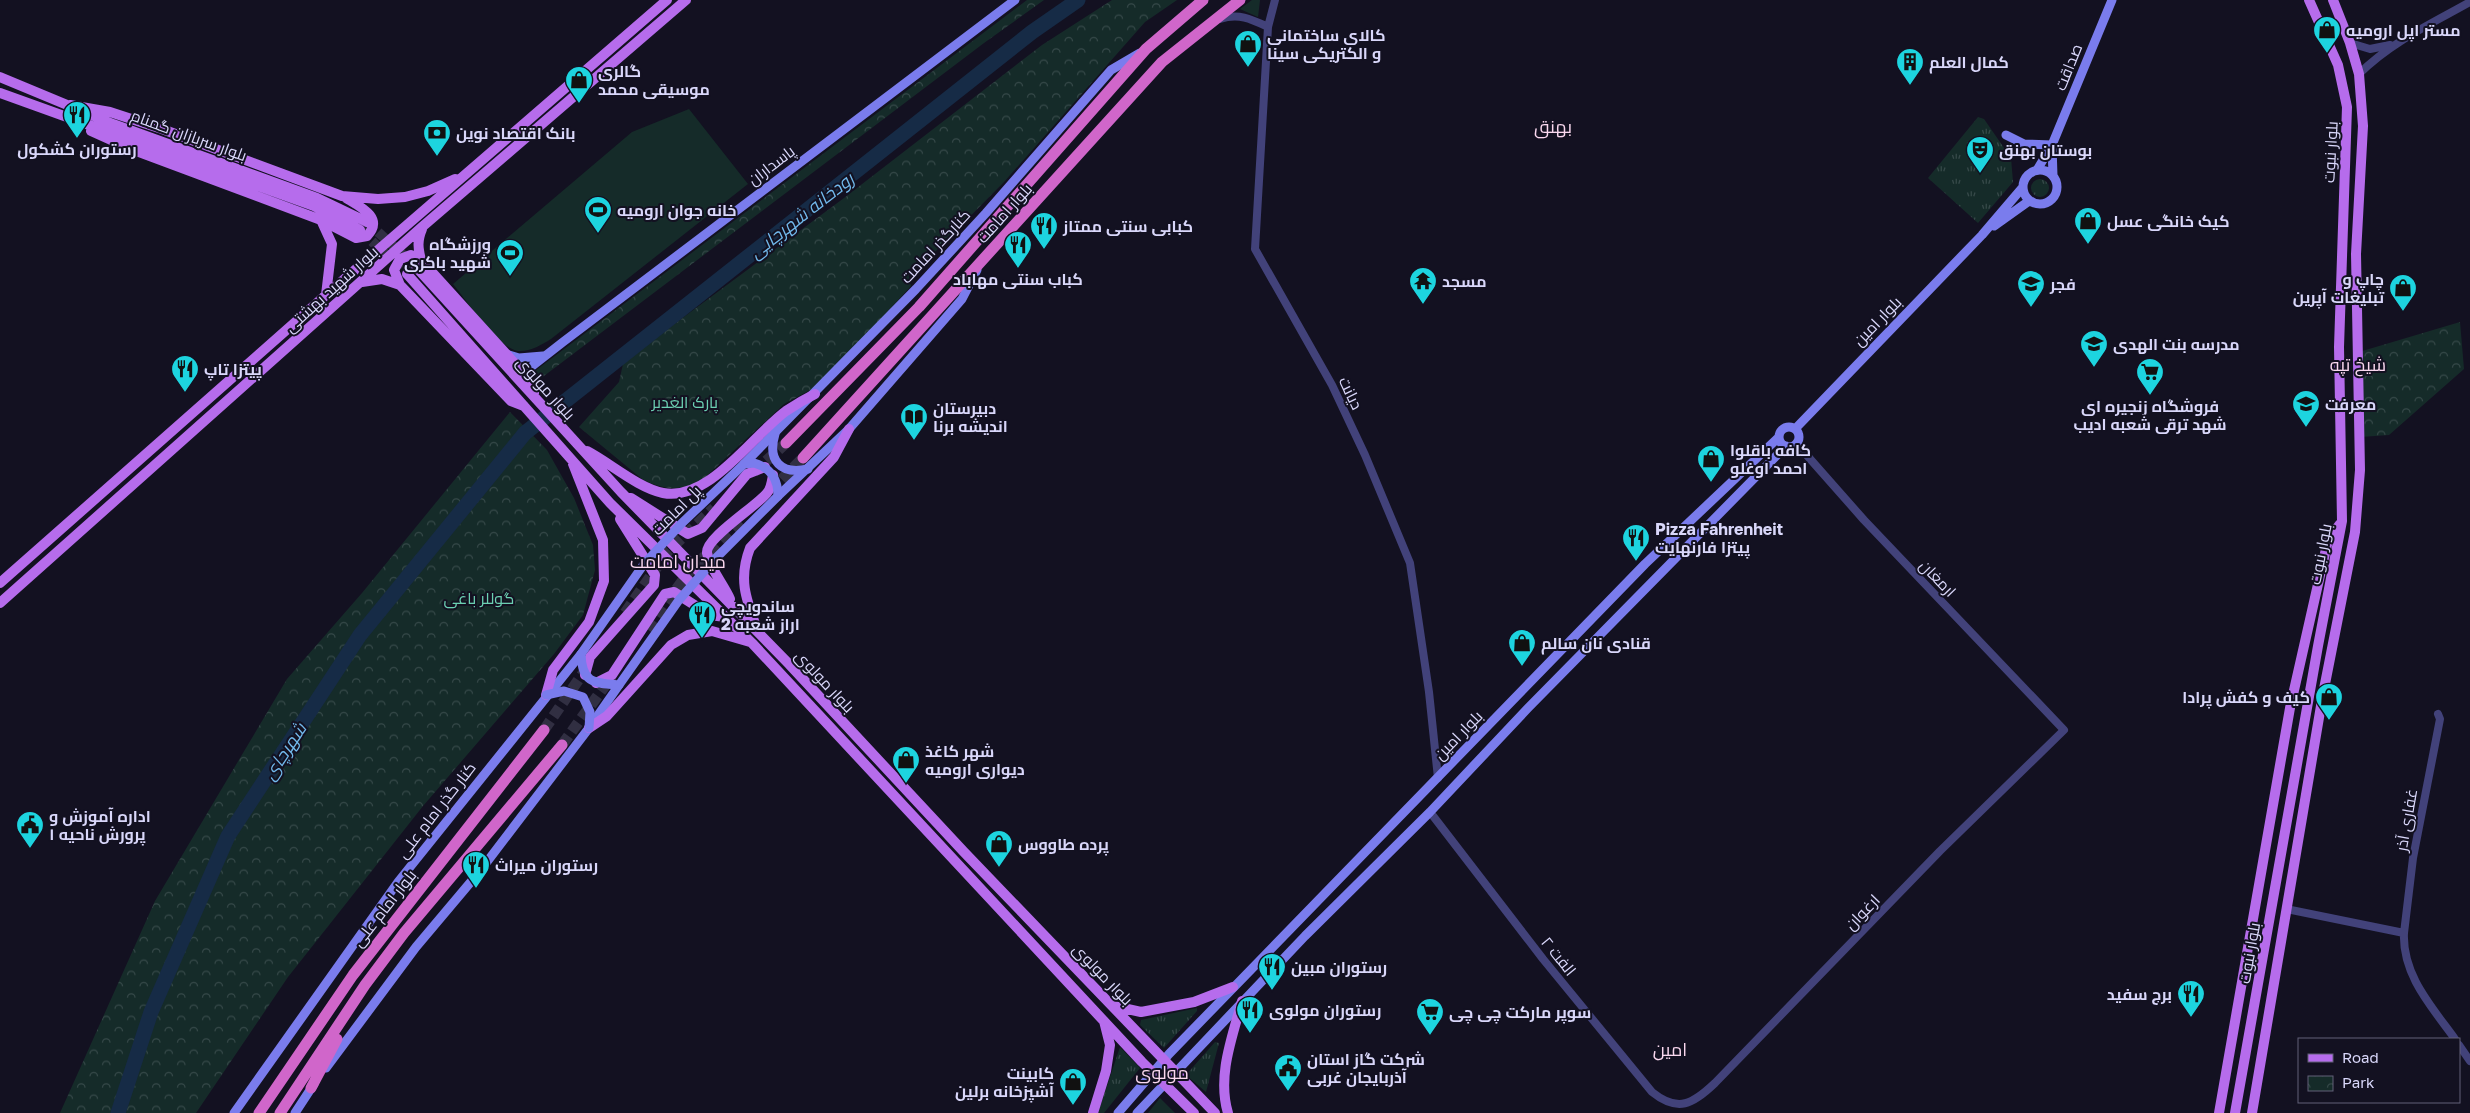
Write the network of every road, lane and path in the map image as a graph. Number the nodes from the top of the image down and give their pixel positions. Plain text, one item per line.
1 (668, 0) edge
2 (686, 0) edge
3 (1014, 0) edge
4 (1203, 0) edge
5 (1240, 0) edge
6 (1275, 0) edge
7 (2112, 0) edge
8 (2333, 0) edge
9 (2310, 1) edge
10 (2470, 2) edge
11 (1213, 21) junction
12 (1268, 26) junction
13 (2350, 43) junction
14 (2392, 45) junction
15 (1146, 49) junction
16 (2359, 74) junction
17 (0, 78) edge
18 (0, 93) edge
19 (70, 105) junction
20 (66, 117) junction
21 (2006, 134) dead end
22 (2052, 145) junction
23 (2037, 170) junction
24 (465, 175) junction
25 (2053, 176) junction
26 (2023, 187) junction
27 (342, 196) junction
28 (2029, 200) junction
29 (321, 220) junction
30 (367, 222) tunnel mouth
31 (422, 227) junction
32 (360, 230) tunnel mouth
33 (1982, 235) junction
34 (373, 254) junction
35 (418, 263) junction
36 (382, 264) junction
37 (980, 265) junction
38 (407, 274) tunnel mouth
39 (361, 282) junction
40 (400, 285) junction
41 (326, 295) junction
42 (506, 354) junction
43 (546, 355) junction
44 (527, 377) junction
45 (815, 394) junction
46 (536, 399) junction
47 (527, 407) junction
48 (849, 429) junction
49 (1795, 429) junction
50 (775, 434) junction
51 (1779, 437) junction
52 (786, 443) tunnel mouth
53 (1796, 443) junction
54 (1786, 446) junction
55 (579, 447) junction
56 (570, 456) junction
57 (744, 464) junction
58 (805, 464) junction
59 (765, 467) junction
60 (773, 475) junction
61 (621, 492) junction
62 (778, 496) junction
63 (610, 503) junction
64 (2342, 521) junction
65 (0, 583) edge
66 (0, 603) edge
67 (734, 606) junction
68 (725, 617) junction
69 (759, 635) junction
70 (752, 643) junction
71 (581, 654) junction
72 (585, 675) junction
73 (596, 683) junction
74 (619, 685) junction
75 (546, 695) junction
76 (1517, 695) junction
77 (1528, 708) junction
78 (2438, 714) dead end
79 (589, 728) junction
80 (544, 730) tunnel mouth
81 (2064, 730) joint
82 (562, 745) tunnel mouth
83 (1438, 778) junction
84 (1430, 812) junction
85 (2273, 906) junction
86 (2286, 909) junction
87 (2404, 933) junction
88 (365, 985) junction
89 (1234, 988) junction
90 (1242, 1001) junction
91 (1113, 1005) junction
92 (1103, 1018) junction
93 (2454, 1038) edge
94 (2460, 1046) edge
95 (1163, 1059) junction
96 (2470, 1061) edge
97 (1175, 1071) junction
98 (1152, 1072) junction
99 (1164, 1084) junction
100 (311, 1088) junction
101 (1677, 1104) joint
102 (234, 1113) edge
103 (259, 1113) edge
104 (280, 1113) edge
105 (295, 1113) edge
106 (1093, 1113) edge
107 (1118, 1113) edge
108 (1136, 1113) edge
109 (1194, 1113) edge
110 (1215, 1113) edge
111 (1228, 1113) edge
112 (2219, 1113) edge
113 (2235, 1113) edge
114 (2252, 1113) edge

1 - 24 main road, بلوار شهید بهشتی
2 - 31 main road, بلوار شهید بهشتی
3 - 43 main road, پاسداران
4 - 15 highway, بلوار امامت
5 - 11 highway, بلوار امامت
6 - 12 street, دیانت
7 - 22 main road, صداقت
8 - 13 main road, بلوار نبوت
9 - 64 main road, بلوار نبوت
10 - 14 street
11 - 12 street
11 - 37 highway, بلوار امامت
12 - 83 street, دیانت
13 - 14 street
13 - 16 main road, بلوار نبوت
14 - 16 street
15 - 45 main road, کنارگذر امامت
15 - 52 highway, بلوار امامت
16 - 86 main road, بلوار نبوت
17 - 19 main road, بلوار سربازان گمنام
18 - 20 main road, بلوار سربازان گمنام
19 - 27 main road
19 - 30 main road, بلوار سربازان گمنام
20 - 29 main road
20 - 32 main road, بلوار سربازان گمنام
21 - 22 main road
22 - 23 main road, صداقت
22 - 25 main road, صداقت
23 - 25 main road
23 - 26 main road
24 - 27 main road
24 - 34 main road, بلوار شهید بهشتی
25 - 28 main road
26 - 28 main road
26 - 33 main road
27 - 29 main road
28 - 33 main road
29 - 41 main road
31 - 35 main road
31 - 36 main road, بلوار شهید بهشتی
33 - 49 main road, بلوار امین
34 - 36 main road
34 - 41 main road, بلوار شهید بهشتی
35 - 40 main road
35 - 42 main road
35 - 46 main road, بلوار مولوی
36 - 39 main road, بلوار شهید بهشتی
36 - 40 main road
37 - 48 main road
37 - 58 highway, بلوار امامت
38 - 47 main road, بلوار مولوی
39 - 40 main road
39 - 66 main road, بلوار شهید بهشتی
40 - 47 main road
41 - 65 main road, بلوار شهید بهشتی
42 - 43 main road
42 - 44 main road
43 - 44 main road, پاسداران
44 - 46 main road
45 - 50 main road, کنارگذر امامت
45 - 55 main road
46 - 55 main road, بلوار مولوی
47 - 56 main road, بلوار مولوی
48 - 58 main road
48 - 69 main road
49 - 51 main road
49 - 53 main road
50 - 57 main road, کنارگذر امامت
50 - 58 main road, bridge
51 - 54 main road
51 - 76 main road, بلوار امین
53 - 54 main road
53 - 81 street, ارمغان
54 - 77 main road, بلوار امین
55 - 61 main road, بلوار مولوی
56 - 63 main road, بلوار مولوی
56 - 75 main road
57 - 59 main road, bridge
57 - 71 main road, پل امامت, bridge
58 - 62 main road
59 - 60 main road, bridge
59 - 61 main road
60 - 62 main road, bridge
60 - 67 main road
61 - 67 main road, بلوار مولوی
62 - 74 main road, bridge
63 - 68 main road, بلوار مولوی
63 - 72 main road
64 - 85 main road, بلوار نبوت
64 - 112 main road
67 - 69 main road, بلوار مولوی
68 - 70 main road, بلوار مولوی
68 - 73 main road
69 - 91 main road, بلوار مولوی
70 - 79 main road
70 - 92 main road, بلوار مولوی
71 - 72 main road, bridge
71 - 75 main road, کنار گذر امام علی
72 - 73 main road, bridge
73 - 74 main road, bridge
74 - 79 main road
75 - 79 main road, bridge
75 - 102 main road, کنار گذر امام علی
76 - 77 main road
76 - 83 main road, بلوار امین
77 - 84 main road, بلوار امین
78 - 87 street, غفاری آذر
79 - 100 main road
80 - 103 highway, بلوار امام علی
81 - 101 street, ارغوان
82 - 88 highway, بلوار امام علی
83 - 89 main road, بلوار امین
84 - 90 main road, بلوار امین
84 - 101 street, الفت ۲
85 - 86 main road
85 - 113 main road, بلوار نبوت
86 - 87 street
86 - 114 main road, بلوار نبوت
87 - 93 street, غفاری آذر
88 - 100 highway
88 - 104 highway, بلوار امام علی
89 - 91 main road
89 - 95 main road, بلوار امین
90 - 97 main road, بلوار امین
90 - 111 main road
91 - 95 main road, بلوار مولوی
92 - 98 main road, بلوار مولوی
92 - 106 main road
94 - 96 street
95 - 97 main road, بلوار مولوی
95 - 98 main road, بلوار امین
97 - 99 main road, بلوار امین
97 - 110 main road, بلوار مولوی
98 - 99 main road, بلوار مولوی
98 - 107 main road, بلوار امین
99 - 108 main road, بلوار امین
99 - 109 main road, بلوار مولوی
100 - 105 main road

